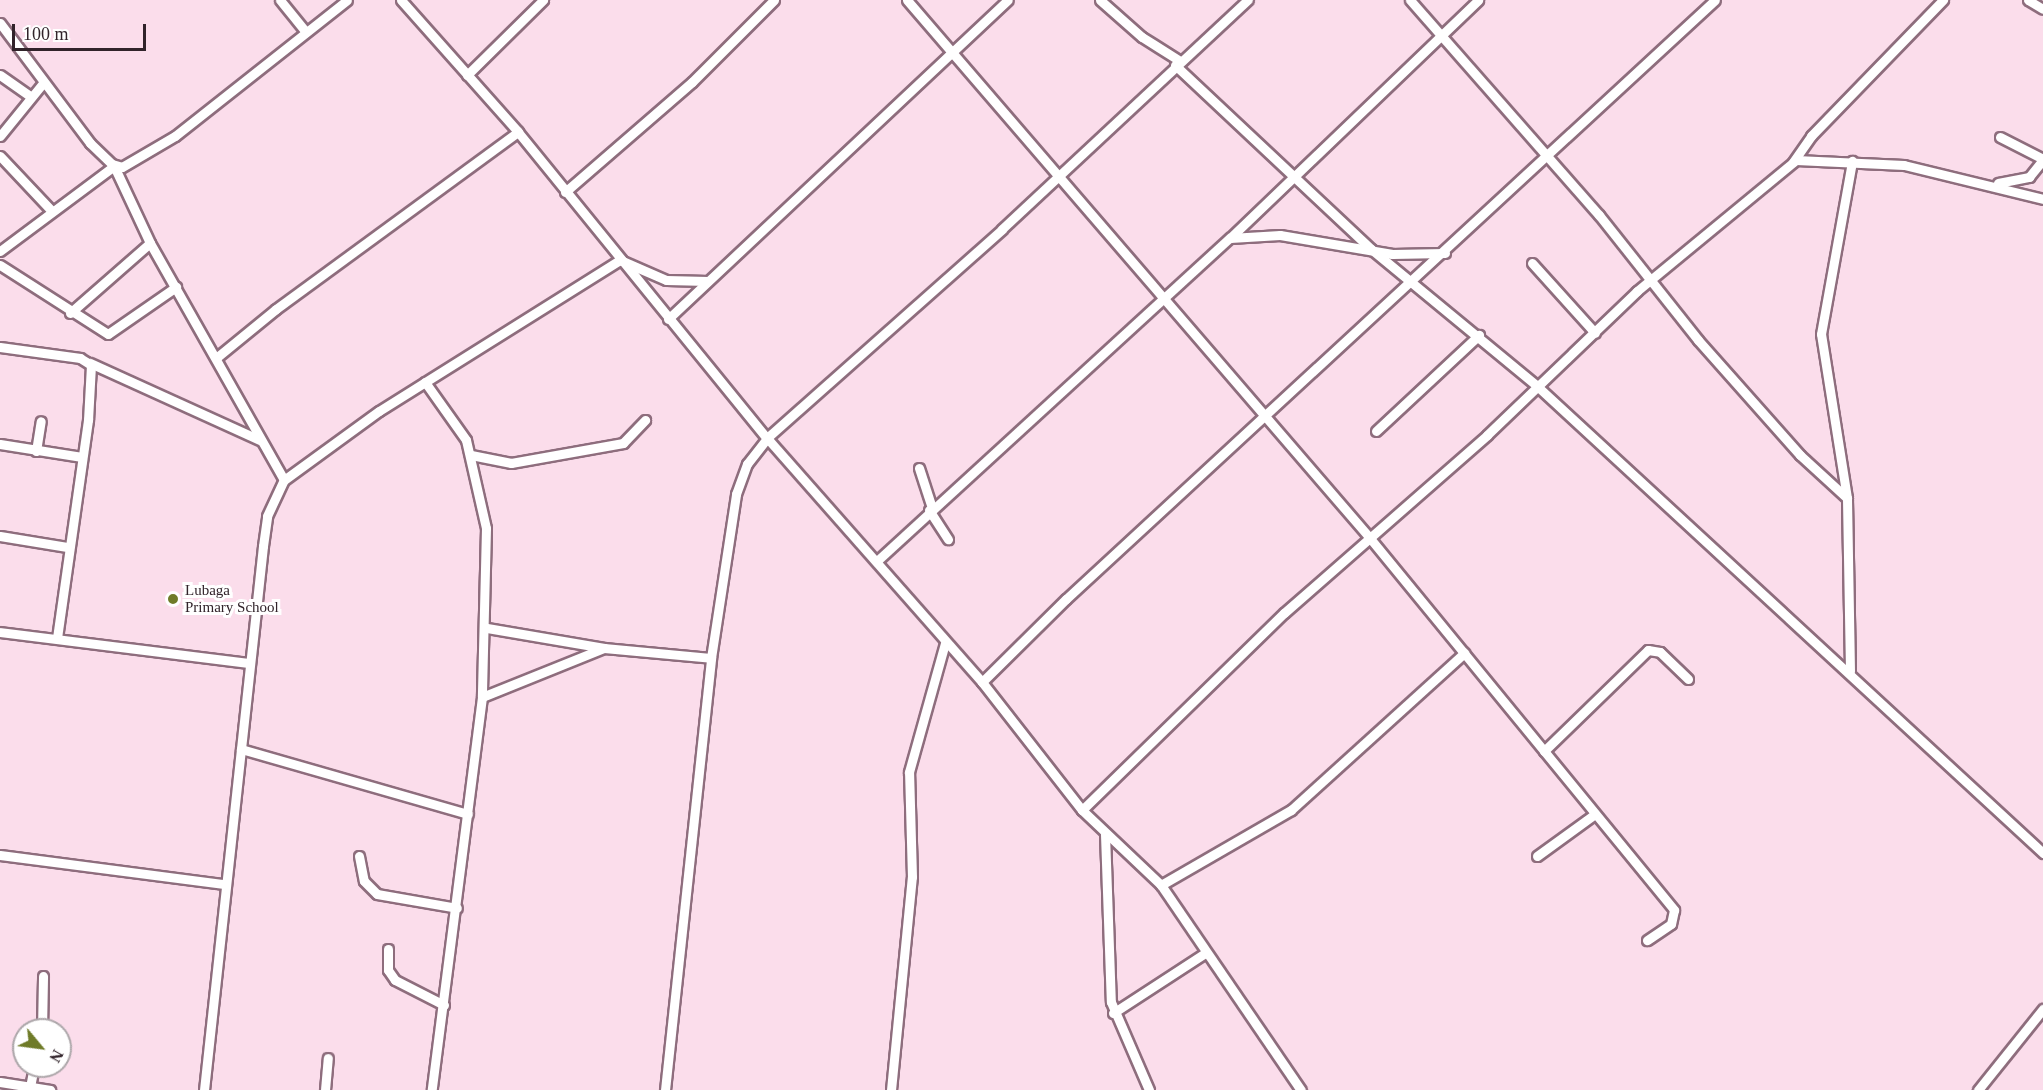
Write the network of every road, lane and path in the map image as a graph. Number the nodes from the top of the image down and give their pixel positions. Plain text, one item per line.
1 (279, 0) edge
2 (347, 0) edge
3 (401, 0) edge
4 (543, 0) edge
5 (774, 0) edge
6 (907, 0) edge
7 (1008, 0) edge
8 (1100, 0) edge
9 (1248, 0) edge
10 (1410, 0) edge
11 (1478, 0) edge
12 (1715, 0) edge
13 (1943, 0) edge
14 (2028, 0) edge
15 (2043, 9) edge
16 (0, 23) edge
17 (306, 32) junction
18 (1439, 35) junction
19 (955, 55) junction
20 (1178, 63) junction
21 (0, 75) edge
22 (467, 75) junction
23 (43, 83) junction
24 (30, 96) junction
25 (518, 132) junction
26 (0, 136) edge
27 (2000, 137) dead end
28 (1547, 154) junction
29 (0, 156) edge
30 (2043, 160) edge
31 (1852, 162) junction
32 (1791, 164) junction
33 (114, 166) junction
34 (1293, 173) junction
35 (1057, 177) junction
36 (1993, 184) junction
37 (565, 192) junction
38 (2043, 199) edge
39 (50, 209) junction
40 (1230, 238) junction
41 (150, 243) junction
42 (1371, 249) junction
43 (0, 251) edge
44 (1445, 253) junction
45 (620, 260) junction
46 (1532, 263) dead end
47 (0, 266) edge
48 (1651, 279) junction
49 (708, 281) junction
50 (1412, 281) junction
51 (176, 287) junction
52 (1163, 295) junction
53 (70, 313) junction
54 (668, 320) junction
55 (1594, 333) junction
56 (1479, 335) junction
57 (0, 347) edge
58 (216, 358) junction
59 (90, 363) junction
60 (425, 382) junction
61 (1537, 386) junction
62 (1265, 414) junction
63 (645, 420) dead end
64 (41, 421) dead end
65 (1376, 431) dead end
66 (767, 438) junction
67 (260, 440) junction
68 (0, 444) edge
69 (36, 451) junction
70 (471, 455) junction
71 (82, 458) junction
72 (919, 468) dead end
73 (284, 480) junction
74 (1847, 498) junction
75 (930, 509) junction
76 (0, 536) edge
77 (1369, 537) junction
78 (948, 539) dead end
79 (67, 547) junction
80 (878, 560) junction
81 (487, 628) junction
82 (0, 632) edge
83 (57, 638) junction
84 (945, 643) junction
85 (604, 648) junction
86 (1464, 653) junction
87 (711, 658) junction
88 (248, 663) junction
89 (1850, 671) junction
90 (1688, 679) dead end
91 (982, 682) junction
92 (482, 697) junction
93 (241, 749) junction
94 (1544, 751) junction
95 (1082, 810) junction
96 (468, 814) junction
97 (1593, 816) junction
98 (1105, 834) junction
99 (2043, 853) edge
100 (0, 855) edge
101 (359, 856) dead end
102 (1537, 856) dead end
103 (224, 884) junction
104 (1161, 885) junction
105 (456, 909) junction
106 (1647, 940) dead end
107 (388, 949) dead end
108 (1205, 953) junction
109 (43, 976) dead end
110 (444, 1005) junction
111 (2043, 1009) edge
112 (1113, 1013) junction
113 (42, 1018) edge
114 (328, 1058) dead end
115 (32, 1078) edge
116 (0, 1082) edge
117 (30, 1087) junction
118 (50, 1090) edge
119 (204, 1090) edge
120 (325, 1090) edge
121 (432, 1090) edge
122 (665, 1090) edge
123 (891, 1090) edge
124 (1149, 1090) edge
125 (1301, 1090) edge
126 (1978, 1090) edge

1 - 17 street
2 - 17 street
3 - 22 street
4 - 22 street
5 - 37 street
6 - 19 street
7 - 19 street
8 - 20 street
9 - 20 street
10 - 18 street
11 - 18 street
12 - 28 street
13 - 32 street
14 - 15 street
16 - 23 street
17 - 33 street
18 - 28 street
18 - 34 street
19 - 35 street
19 - 49 street
20 - 34 street
20 - 35 street
21 - 24 street
22 - 25 street
23 - 24 street
23 - 33 street
24 - 26 street
25 - 37 street
25 - 58 street
27 - 30 street
28 - 44 street
28 - 48 street
29 - 39 street
30 - 36 street
31 - 32 street
31 - 36 street
31 - 74 street
32 - 48 street
33 - 39 street
33 - 41 street
34 - 40 street
34 - 42 street
35 - 52 street
35 - 66 street
36 - 38 street
37 - 45 street
39 - 43 street
40 - 42 street
40 - 52 street
41 - 51 street
41 - 53 street
42 - 44 street
42 - 50 street
44 - 50 street
45 - 49 street
45 - 54 street
45 - 60 street
46 - 55 street
47 - 53 street
48 - 55 street
48 - 74 street
49 - 54 street
50 - 56 street
50 - 62 street
51 - 53 street
51 - 58 street
52 - 62 street
52 - 75 street
54 - 66 street
55 - 61 street
56 - 61 street
56 - 65 street
57 - 59 street
58 - 67 street
59 - 67 street
59 - 71 street
60 - 70 street
60 - 73 street
61 - 77 street
61 - 89 street
62 - 77 street
62 - 91 street
63 - 70 street
64 - 69 street
66 - 80 street
66 - 87 street
67 - 73 street
68 - 69 street
69 - 71 street
70 - 81 street
71 - 79 street
72 - 75 street
73 - 88 street
74 - 89 street
75 - 78 street
75 - 80 street
76 - 79 street
77 - 86 street
77 - 95 street
79 - 83 street
80 - 84 street
81 - 85 street
81 - 92 street
82 - 83 street
83 - 88 street
84 - 91 street
84 - 123 street
85 - 87 street
85 - 92 street
86 - 94 street
86 - 104 street
87 - 122 street
88 - 93 street
89 - 99 street
90 - 94 street
91 - 95 street
92 - 96 street
93 - 96 street
93 - 103 street
94 - 97 street
95 - 98 street
96 - 105 street
97 - 102 street
97 - 106 street
98 - 104 street
98 - 112 street
100 - 103 street
101 - 105 street
103 - 119 street
104 - 108 street
105 - 110 street
107 - 110 street
108 - 112 street
108 - 125 street
109 - 113 street
110 - 121 street
111 - 126 street
112 - 124 street
114 - 120 street
115 - 117 street
116 - 117 street
117 - 118 street

